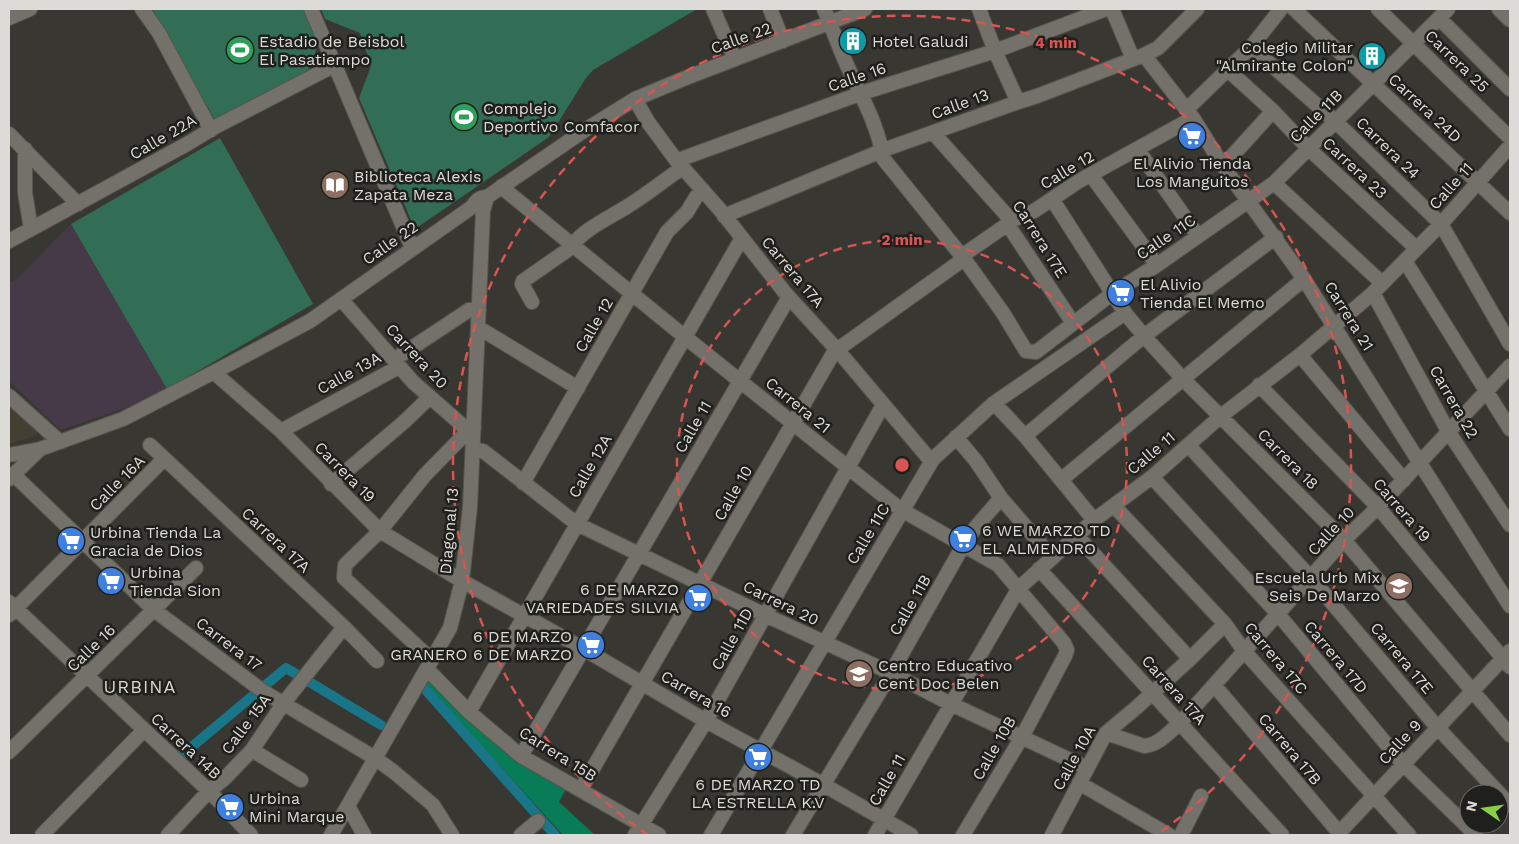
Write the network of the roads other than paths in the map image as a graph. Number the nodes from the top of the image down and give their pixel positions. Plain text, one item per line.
1 (30, 9) edge
2 (142, 9) edge
3 (311, 9) edge
4 (713, 9) edge
5 (770, 9) edge
6 (824, 9) edge
7 (866, 9) edge
8 (979, 9) edge
9 (1106, 9) edge
10 (1112, 9) edge
11 (1198, 9) edge
12 (1281, 9) edge
13 (1294, 9) edge
14 (1378, 9) edge
15 (1499, 9) edge
16 (1444, 13) edge
17 (9, 18) edge
18 (1510, 20) edge
19 (830, 23) junction
20 (783, 41) junction
21 (1414, 43) junction
22 (1251, 47) junction
23 (995, 51) junction
24 (1138, 57) junction
25 (735, 59) junction
26 (336, 65) junction
27 (1228, 70) junction
28 (1373, 84) junction
29 (1510, 89) edge
30 (861, 94) junction
31 (635, 99) junction
32 (1018, 102) junction
33 (1273, 111) junction
34 (1190, 114) junction
35 (1336, 122) junction
36 (211, 130) junction
37 (934, 132) junction
38 (9, 134) edge
39 (1510, 138) edge
40 (1510, 146) edge
41 (25, 149) junction
42 (1308, 149) junction
43 (1138, 150) junction
44 (882, 151) junction
45 (680, 164) junction
46 (1223, 166) junction
47 (1091, 175) junction
48 (1478, 182) junction
49 (1274, 183) junction
50 (502, 186) junction
51 (702, 190) junction
52 (487, 196) joint
53 (1052, 199) junction
54 (1248, 202) junction
55 (78, 204) junction
56 (477, 209) junction
57 (1510, 213) edge
58 (724, 216) junction
59 (1010, 223) junction
60 (1441, 224) junction
61 (31, 229) junction
62 (1198, 236) junction
63 (1276, 237) junction
64 (742, 238) junction
65 (9, 241) edge
66 (572, 245) junction
67 (413, 248) junction
68 (1416, 248) junction
69 (963, 258) junction
70 (1405, 261) junction
71 (1157, 265) junction
72 (1304, 279) junction
73 (1377, 288) junction
74 (1113, 293) junction
75 (632, 294) junction
76 (790, 297) junction
77 (341, 299) junction
78 (532, 302) dead end
79 (479, 310) junction
80 (1125, 313) junction
81 (1073, 322) junction
82 (1335, 326) junction
83 (478, 330) junction
84 (1144, 336) junction
85 (685, 337) junction
86 (1510, 344) edge
87 (836, 349) junction
88 (1300, 355) junction
89 (396, 362) junction
90 (1510, 366) edge
91 (216, 372) junction
92 (1183, 379) junction
93 (740, 381) junction
94 (1259, 385) junction
95 (578, 388) junction
96 (1487, 392) junction
97 (9, 396) edge
98 (430, 398) junction
99 (994, 403) junction
100 (883, 405) junction
101 (1221, 416) junction
102 (793, 423) junction
103 (470, 428) junction
104 (1510, 429) edge
105 (281, 431) junction
106 (1448, 431) junction
107 (1026, 436) junction
108 (956, 437) junction
109 (60, 442) junction
110 (150, 445) dead end
111 (1188, 445) junction
112 (40, 449) junction
113 (473, 449) junction
114 (9, 455) edge
115 (164, 459) junction
116 (931, 461) junction
117 (1419, 462) junction
118 (848, 468) junction
119 (11, 476) edge
120 (1152, 477) junction
121 (1062, 479) junction
122 (1404, 480) junction
123 (332, 484) junction
124 (523, 484) junction
125 (1001, 498) junction
126 (1114, 506) junction
127 (1378, 507) junction
128 (903, 510) junction
129 (1094, 520) junction
130 (577, 524) junction
131 (1510, 525) edge
132 (380, 531) junction
133 (1077, 536) junction
134 (1344, 540) junction
135 (83, 541) junction
136 (964, 544) junction
137 (638, 553) junction
138 (1052, 557) junction
139 (196, 568) dead end
140 (1039, 568) junction
141 (1311, 578) junction
142 (462, 581) junction
143 (700, 583) junction
144 (1019, 588) junction
145 (1510, 606) edge
146 (11, 609) edge
147 (154, 610) junction
148 (1278, 614) junction
149 (765, 615) junction
150 (525, 616) junction
151 (1225, 624) junction
152 (344, 627) junction
153 (824, 643) junction
154 (584, 649) junction
155 (1067, 650) joint
156 (1244, 651) junction
157 (1190, 659) junction
158 (1508, 659) edge
159 (377, 661) dead end
160 (430, 665) junction
161 (891, 673) junction
162 (87, 676) junction
163 (643, 683) junction
164 (1214, 686) junction
165 (1472, 692) junction
166 (1152, 693) junction
167 (283, 704) junction
168 (951, 704) junction
169 (469, 712) junction
170 (706, 721) junction
171 (1180, 723) junction
172 (1437, 727) junction
173 (143, 731) junction
174 (1106, 733) junction
175 (1510, 735) edge
176 (1022, 738) junction
177 (252, 750) junction
178 (762, 751) junction
179 (9, 752) edge
180 (521, 756) junction
181 (375, 758) junction
182 (1403, 764) junction
183 (1087, 768) junction
184 (300, 780) dead end
185 (1079, 783) junction
186 (824, 785) junction
187 (581, 789) junction
188 (209, 791) junction
189 (1200, 796) dead end
190 (1374, 797) junction
191 (1510, 805) edge
192 (348, 806) junction
193 (884, 820) junction
194 (538, 821) dead end
195 (638, 831) edge
196 (42, 835) edge
197 (168, 835) edge
198 (250, 835) edge
199 (331, 835) edge
200 (364, 835) edge
201 (452, 835) edge
202 (522, 835) edge
203 (658, 835) edge
204 (710, 835) edge
205 (793, 835) edge
206 (875, 835) edge
207 (912, 835) edge
208 (963, 835) edge
209 (1052, 835) edge
210 (1169, 835) edge
211 (1181, 835) edge
212 (1282, 835) edge
213 (1339, 835) edge
214 (1409, 835) edge
215 (1476, 835) edge

1 - 17 street
2 - 36 street
3 - 26 street
4 - 25 street
5 - 20 street
6 - 19 street
7 - 19 street, Calle 22
8 - 23 street
9 - 23 street, Calle 16
10 - 24 street
11 - 24 street, Calle 13
12 - 22 street, Calle 12
13 - 28 street, Carrera 24D
14 - 21 street, Carrera 25
15 - 18 street
16 - 21 street, Calle 11B
16 - 29 street
19 - 20 street, Calle 22
19 - 30 street
20 - 25 street, Calle 22
21 - 28 street, Calle 11B
21 - 39 street, Carrera 25
22 - 27 street, Calle 12
22 - 35 street, Carrera 24
23 - 30 street, Calle 16
23 - 32 street
24 - 32 street, Calle 13
24 - 34 street, Carrera 21
25 - 31 street, Calle 22
26 - 36 street, Calle 22A
26 - 67 street
27 - 33 street, Carrera 23
27 - 34 street, Calle 12
28 - 35 street, Calle 11B
28 - 48 street, Carrera 24D
30 - 44 street
30 - 45 street, Calle 16
31 - 45 street, Carrera 17A
31 - 50 street, Calle 22
32 - 37 street, Calle 13
33 - 42 street, Carrera 23
33 - 46 street
34 - 43 street, Calle 12
34 - 46 street, Carrera 21
35 - 42 street, Calle 11B
35 - 60 street, Carrera 24
36 - 55 street, Calle 22A
37 - 44 street, Calle 13
37 - 59 street, Carrera 17E
38 - 41 street
40 - 48 street, Calle 11
41 - 55 street
41 - 61 street
42 - 49 street, Calle 11B
42 - 68 street, Carrera 23
43 - 47 street, Calle 12
43 - 62 street
44 - 58 street, Calle 13
44 - 69 street
45 - 51 street, Carrera 17A
45 - 66 street
46 - 54 street, Carrera 21
47 - 53 street, Calle 12
47 - 71 street
48 - 57 street, Carrera 24D
48 - 60 street, Calle 11
49 - 54 street, Calle 11B
49 - 73 street, Carrera 22
50 - 52 street, Calle 22
50 - 66 street, Carrera 21
51 - 58 street, Carrera 17A
51 - 75 street, Calle 12
52 - 56 street, Diagonal 13
53 - 59 street, Calle 12
53 - 74 street, Carrera 18
54 - 62 street, Calle 11C
54 - 63 street, Carrera 21
55 - 61 street, Calle 22A
56 - 67 street, Calle 22
56 - 79 street, Diagonal 13
58 - 64 street, Carrera 17A
59 - 69 street, Calle 12
59 - 81 street, Carrera 17E
60 - 68 street, Calle 11
60 - 86 street, Carrera 24
61 - 65 street, Calle 22A
62 - 71 street, Calle 11C
63 - 72 street, Carrera 21
63 - 84 street
64 - 76 street, Carrera 17A
64 - 85 street, Calle 12A
66 - 75 street, Carrera 21
66 - 78 street
67 - 77 street, Calle 22
68 - 70 street, Calle 11
69 - 81 street, Calle 11C
69 - 87 street, Calle 10
70 - 73 street, Calle 11
70 - 96 street
71 - 74 street, Calle 11C
72 - 82 street, Carrera 21
72 - 92 street
73 - 82 street, Calle 11
73 - 106 street, Carrera 22
74 - 80 street, Carrera 18
74 - 81 street, Calle 11C
75 - 85 street, Carrera 21
75 - 95 street, Calle 12
76 - 87 street, Carrera 17A
76 - 93 street, Calle 11
77 - 89 street, Carrera 20
77 - 91 street, Calle 22
79 - 83 street, Diagonal 13
79 - 89 street, Calle 13A
80 - 84 street, Carrera 18
80 - 99 street, Calle 11C
82 - 88 street, Calle 11
82 - 117 street, Carrera 21
83 - 95 street
83 - 103 street, Diagonal 13
84 - 92 street, Carrera 18
84 - 107 street
85 - 93 street, Carrera 21
85 - 130 street, Calle 12A
87 - 100 street, Carrera 17A
87 - 102 street, Calle 10
88 - 94 street, Calle 11
88 - 122 street
89 - 98 street, Carrera 20
89 - 105 street, Calle 13A
90 - 96 street, Calle 10
91 - 105 street, Carrera 19
91 - 109 street, Calle 22
92 - 101 street, Carrera 18
92 - 121 street
93 - 102 street, Carrera 21
93 - 137 street, Calle 11
94 - 101 street, Calle 11
94 - 127 street, Carrera 19
95 - 124 street, Calle 12
96 - 104 street
96 - 106 street, Calle 10
97 - 109 street
98 - 103 street, Carrera 20
98 - 123 street
99 - 107 street
99 - 108 street, Calle 11C
100 - 116 street, Carrera 17A
100 - 118 street, Calle 11D
101 - 111 street, Calle 11
101 - 134 street, Carrera 18
102 - 118 street, Carrera 21
102 - 143 street, Calle 10
103 - 113 street, Diagonal 13
103 - 132 street
105 - 123 street, Carrera 19
106 - 117 street, Calle 10
106 - 131 street, Carrera 22
107 - 121 street
108 - 116 street, Calle 11C
108 - 125 street
109 - 112 street, Calle 22
110 - 115 street, Carrera 17A
111 - 120 street, Calle 11
111 - 141 street, Carrera 17E
112 - 114 street, Calle 22
112 - 119 street
113 - 124 street, Carrera 20
113 - 142 street, Diagonal 13
115 - 135 street, Calle 16A
115 - 152 street, Carrera 17A
116 - 128 street, Calle 11C
117 - 122 street, Calle 10
117 - 145 street, Carrera 21
118 - 128 street, Carrera 21
118 - 149 street, Calle 11D
119 - 135 street, Carrera 17
120 - 126 street, Calle 11
120 - 148 street, Carrera 17D
121 - 129 street
122 - 127 street, Calle 10
123 - 132 street, Carrera 19
124 - 130 street, Carrera 20
125 - 136 street, Calle 11B
125 - 138 street
126 - 129 street, Calle 11
126 - 151 street, Carrera 17C
127 - 134 street, Calle 10
127 - 158 street, Carrera 19
128 - 136 street, Carrera 21
128 - 153 street, Calle 11C
129 - 133 street, Calle 11
130 - 137 street, Carrera 20
130 - 150 street, Calle 12A
132 - 142 street, Carrera 19
132 - 160 street
133 - 138 street, Calle 11
133 - 157 street
134 - 141 street, Calle 10
134 - 165 street, Carrera 18
135 - 146 street, Calle 16A
135 - 147 street, Carrera 17
136 - 144 street, Carrera 21
136 - 161 street, Calle 11B
137 - 143 street, Carrera 20
137 - 154 street, Calle 11
138 - 140 street, Calle 11
139 - 147 street, Calle 16
140 - 144 street, Calle 11
140 - 166 street, Carrera 17A
141 - 148 street, Calle 10
141 - 172 street, Carrera 17E
142 - 150 street, Carrera 16
142 - 160 street, Diagonal 13
143 - 149 street, Carrera 20
143 - 163 street, Calle 10
144 - 155 street, Carrera 21
144 - 168 street, Calle 11
146 - 162 street, Carrera 14B
147 - 162 street, Calle 16
147 - 167 street, Carrera 17
148 - 156 street, Calle 10
148 - 182 street, Carrera 17D
149 - 153 street, Carrera 20
149 - 170 street, Calle 11D
150 - 154 street, Carrera 16
150 - 169 street, Calle 12A
151 - 156 street, Carrera 17C
151 - 157 street, Calle 10A
152 - 159 street, Carrera 17A
152 - 167 street, Calle 15A
153 - 161 street, Carrera 20
153 - 178 street, Calle 11C
154 - 163 street, Carrera 16
154 - 180 street, Calle 11
155 - 176 street, Calle 10B
156 - 164 street, Calle 10
156 - 190 street, Carrera 17C
157 - 166 street, Calle 10A
158 - 165 street, Calle 9
160 - 169 street, Carrera 15B
160 - 181 street, Diagonal 13
161 - 168 street, Carrera 20
161 - 186 street, Calle 11B
162 - 173 street, Carrera 14B
162 - 179 street, Calle 16
163 - 170 street, Carrera 16
163 - 187 street, Calle 10
164 - 171 street, Calle 10
164 - 213 street, Carrera 17B
165 - 172 street, Calle 9
165 - 175 street, Carrera 18
166 - 171 street, Carrera 17A
166 - 174 street, Calle 10A
167 - 177 street, Calle 15A
167 - 181 street, Carrera 17
168 - 176 street, Carrera 20
168 - 193 street, Calle 11
169 - 180 street, Carrera 15B
170 - 178 street, Carrera 16
170 - 195 street, Calle 11D
171 - 174 street, Calle 10
171 - 212 street, Carrera 17A
172 - 182 street, Calle 9
172 - 191 street, Carrera 17E
173 - 188 street, Carrera 14B
173 - 196 street
174 - 183 street, Calle 10A
176 - 183 street, Carrera 20
176 - 208 street, Calle 10B
177 - 184 street
177 - 188 street, Calle 15A
178 - 186 street, Carrera 16
178 - 204 street, Calle 11C
180 - 187 street, Carrera 15B
181 - 192 street, Diagonal 13
181 - 201 street, Carrera 17
182 - 190 street, Calle 9
182 - 215 street, Carrera 17D
183 - 185 street, Calle 10A
185 - 209 street, Calle 10A
185 - 210 street
186 - 193 street, Carrera 16
186 - 205 street, Calle 11B
187 - 195 street, Carrera 15B
188 - 197 street, Calle 15A
188 - 198 street, Carrera 14B
189 - 211 street
190 - 213 street, Calle 9
190 - 214 street, Carrera 17C
192 - 199 street, Diagonal 13
192 - 200 street
193 - 206 street, Calle 11
193 - 207 street, Carrera 16
194 - 202 street
195 - 203 street, Carrera 15B

